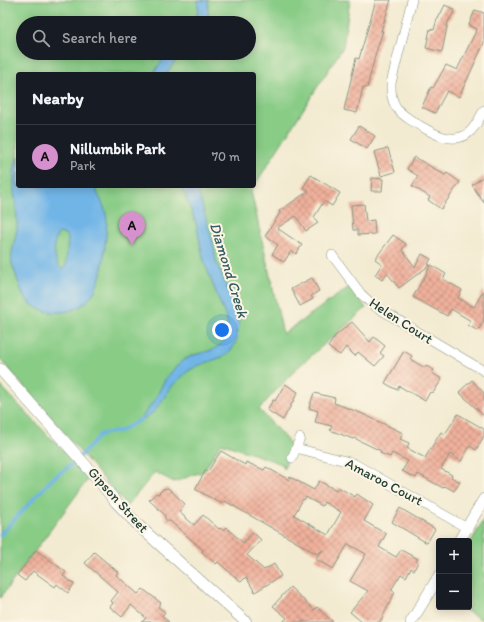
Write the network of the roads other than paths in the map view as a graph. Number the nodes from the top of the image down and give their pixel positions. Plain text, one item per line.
1 (412, 0) edge
2 (484, 110) edge
3 (332, 254) dead end
4 (0, 369) edge
5 (484, 371) edge
6 (300, 438) dead end
7 (296, 448) junction
8 (292, 458) dead end
9 (484, 499) edge
10 (467, 528) junction
11 (461, 538) edge
12 (436, 581) edge
13 (246, 622) edge
14 (411, 622) edge

1 - 2 street
3 - 5 street, Helen Court
4 - 13 street, Gipson Street
6 - 7 street
7 - 8 street
7 - 10 street, Amaroo Court
9 - 10 street
10 - 11 street
12 - 14 street

